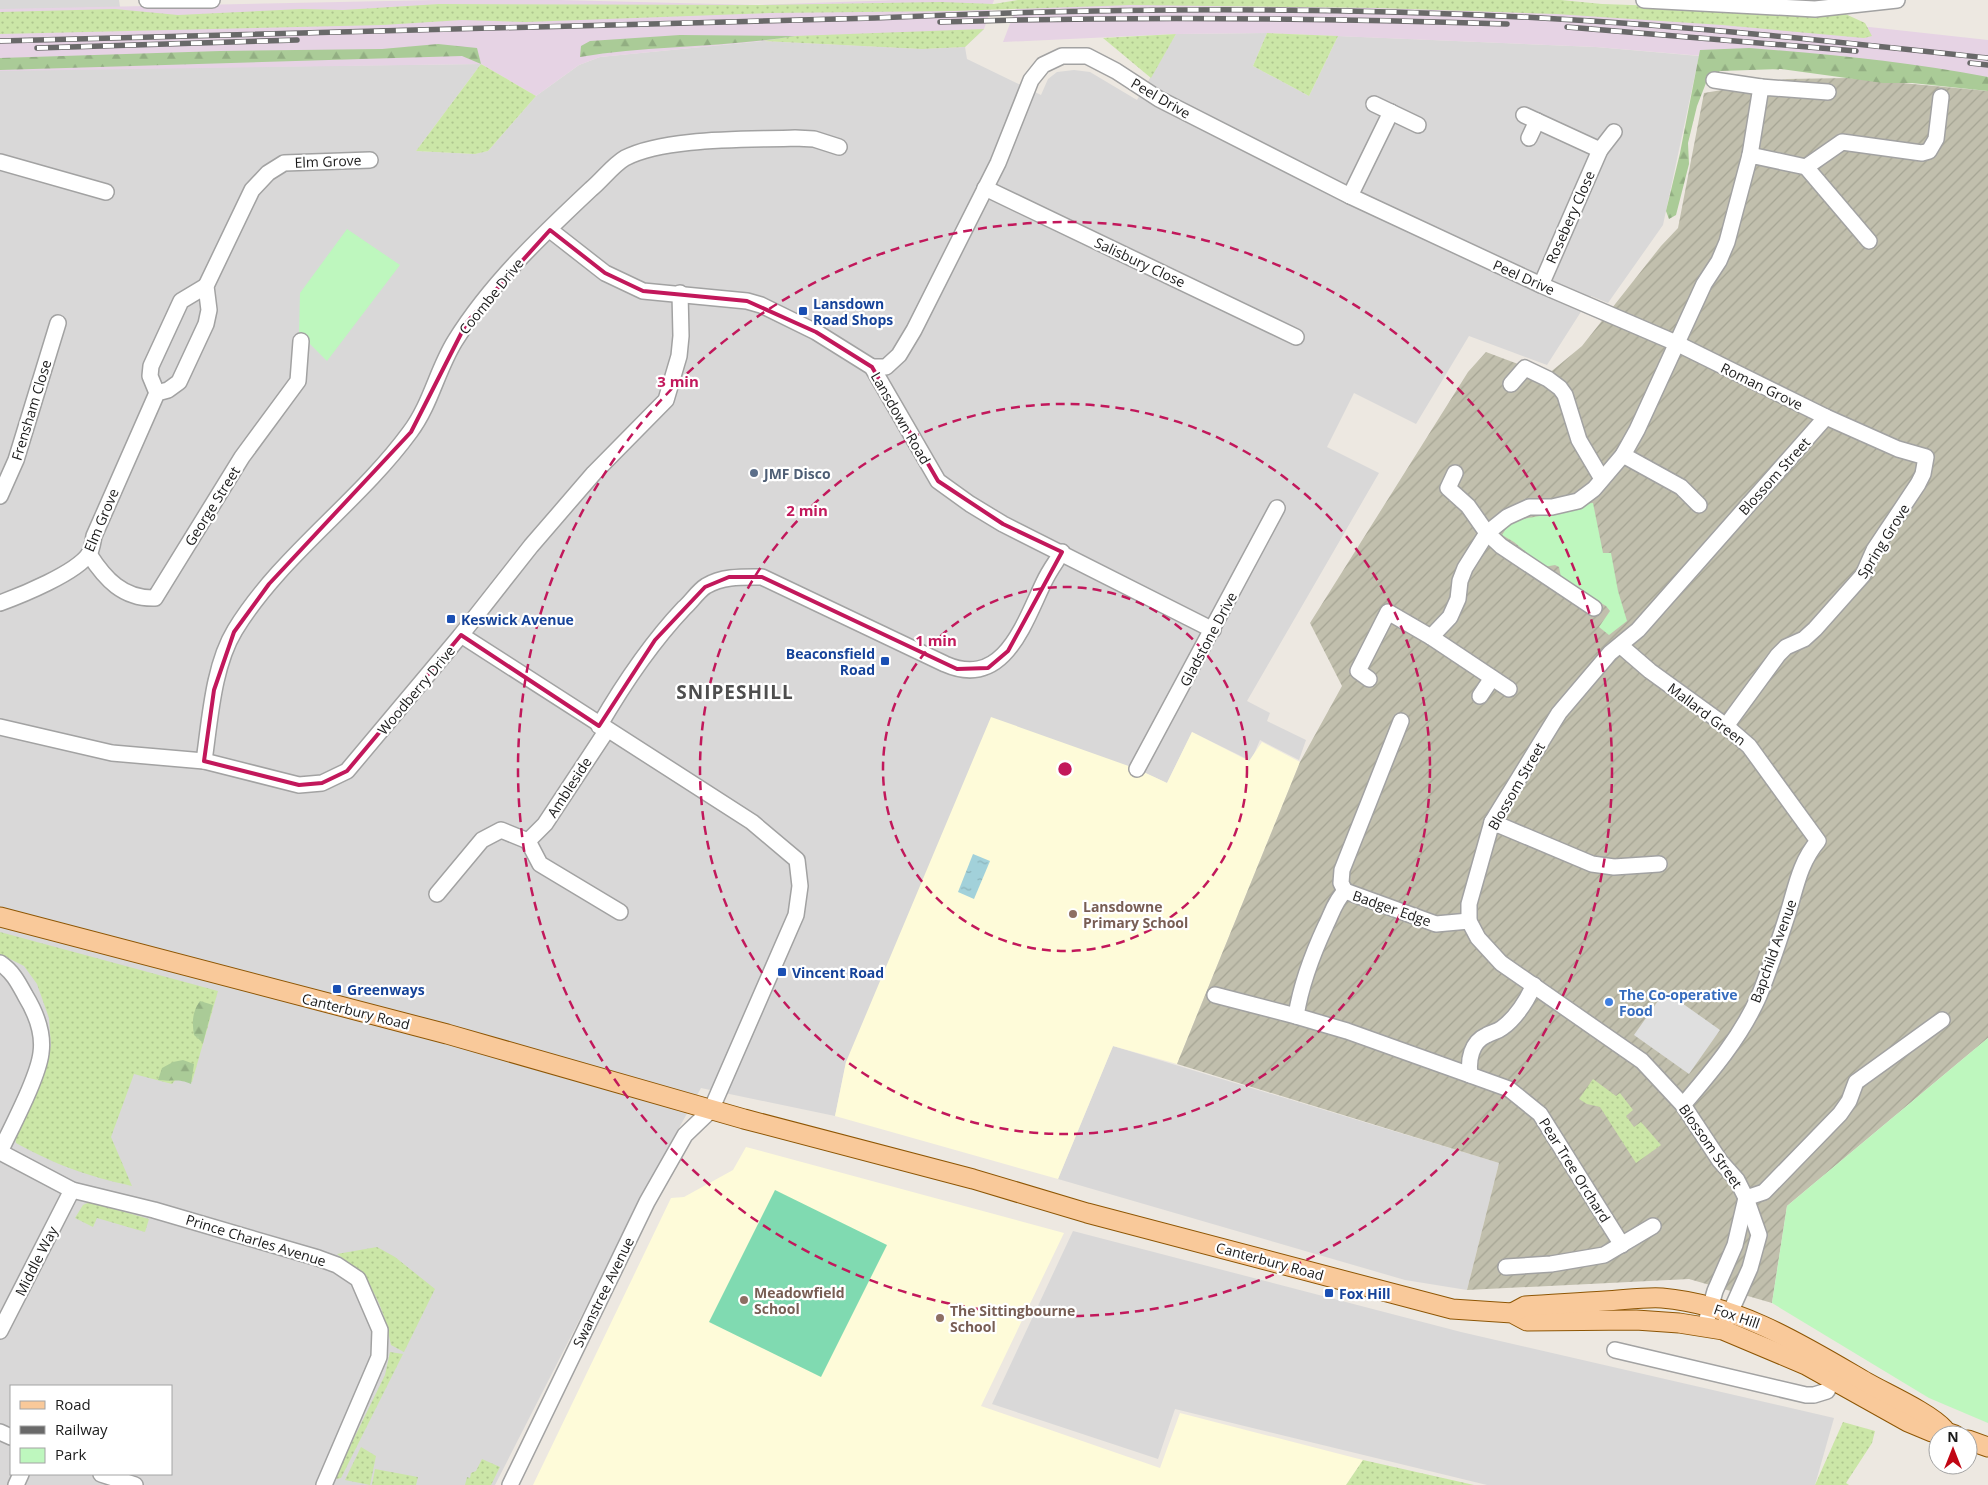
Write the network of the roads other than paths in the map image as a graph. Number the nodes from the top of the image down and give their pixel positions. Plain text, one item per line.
1 (147, 0) edge
2 (212, 0) edge
3 (1644, 0) edge
4 (1897, 0) edge
5 (1714, 80) dead end
6 (1761, 87) junction
7 (1828, 92) dead end
8 (1941, 97) dead end
9 (1374, 104) dead end
10 (1391, 112) junction
11 (1418, 125) dead end
12 (1614, 132) dead end
13 (1529, 138) dead end
14 (839, 147) dead end
15 (1600, 150) junction
16 (1750, 155) junction
17 (370, 160) dead end
18 (0, 162) edge
19 (1806, 167) junction
20 (984, 188) junction
21 (106, 192) dead end
22 (1350, 196) junction
23 (550, 230) junction
24 (1869, 241) dead end
25 (1541, 285) junction
26 (206, 286) junction
27 (680, 294) junction
28 (1600, 310) joint
29 (58, 323) dead end
30 (1296, 337) dead end
31 (301, 341) dead end
32 (1676, 343) junction
33 (872, 367) junction
34 (1511, 384) dead end
35 (157, 393) junction
36 (1826, 418) junction
37 (1623, 454) junction
38 (1926, 457) joint
39 (1454, 472) dead end
40 (1602, 479) junction
41 (0, 496) edge
42 (1699, 505) dead end
43 (1277, 508) dead end
44 (1487, 533) junction
45 (1062, 552) junction
46 (89, 554) junction
47 (0, 603) edge
48 (1594, 608) dead end
49 (1213, 630) junction
50 (461, 635) junction
51 (1431, 637) junction
52 (1621, 646) junction
53 (1492, 678) junction
54 (1369, 679) dead end
55 (1509, 689) dead end
56 (1480, 696) dead end
57 (1400, 720) dead end
58 (1726, 726) junction
59 (0, 727) edge
60 (603, 728) junction
61 (204, 761) junction
62 (1137, 769) dead end
63 (1492, 822) junction
64 (528, 841) junction
65 (1818, 841) joint
66 (1660, 864) dead end
67 (1345, 892) junction
68 (438, 894) dead end
69 (620, 912) dead end
70 (0, 917) edge
71 (1469, 921) junction
72 (0, 963) edge
73 (1534, 984) junction
74 (1214, 995) dead end
75 (1296, 1016) junction
76 (1942, 1020) dead end
77 (1470, 1075) junction
78 (1683, 1105) junction
79 (711, 1110) junction
80 (0, 1152) edge
81 (72, 1190) junction
82 (1746, 1198) junction
83 (1653, 1226) dead end
84 (1622, 1245) junction
85 (1506, 1267) dead end
86 (1712, 1307) junction
87 (1452, 1309) joint
88 (1731, 1312) junction
89 (1512, 1313) junction
90 (1714, 1328) junction
91 (0, 1331) edge
92 (1616, 1350) dead end
93 (1834, 1372) junction
94 (1942, 1425) edge
95 (104, 1475) edge
96 (135, 1485) edge
97 (324, 1485) edge
98 (510, 1485) edge

1 - 2 street
3 - 4 street
5 - 6 street
6 - 7 street
6 - 16 street
8 - 19 street
9 - 10 street
10 - 11 street
10 - 22 street
12 - 15 street, Rosebery Close
13 - 15 street
14 - 23 street, Coombe Drive
15 - 25 street, Rosebery Close
16 - 19 street
16 - 32 street
17 - 26 street, Elm Grove
18 - 21 street
19 - 24 street
20 - 22 street, Peel Drive
20 - 30 street, Salisbury Close
20 - 33 street, Peel Drive
22 - 25 street, Peel Drive
23 - 27 street, Lansdown Road
23 - 61 street, Coombe Drive
25 - 28 street, Peel Drive
26 - 35 street
26 - 35 street
27 - 33 street, Lansdown Road
27 - 50 street, Woodberry Drive
28 - 32 street, Roman Grove
29 - 41 street, Frensham Close
31 - 46 street, George Street
32 - 36 street, Roman Grove
32 - 37 street
33 - 45 street, Lansdown Road
34 - 40 street
35 - 46 street, Elm Grove
36 - 38 street, Roman Grove
36 - 52 street, Blossom Street
37 - 40 street
37 - 42 street
38 - 58 street, Spring Grove
39 - 44 street
40 - 44 street
43 - 49 street, Gladstone Drive
44 - 48 street
44 - 51 street
45 - 49 street, Lansdown Road
45 - 60 street
46 - 47 street, Elm Grove
49 - 62 street, Gladstone Drive
50 - 60 street
50 - 61 street, Woodberry Drive
51 - 53 street
51 - 54 street
52 - 58 street, Mallard Green
52 - 63 street, Blossom Street
53 - 55 street
53 - 56 street
57 - 67 street
58 - 65 street, Mallard Green
59 - 61 street, Woodberry Drive
60 - 64 street, Ambleside
60 - 79 street
63 - 66 street
63 - 71 street, Blossom Street
64 - 68 street
64 - 69 street
65 - 78 street, Bapchild Avenue
67 - 71 street, Badger Edge
67 - 75 street
70 - 79 main road, Canterbury Road
71 - 73 street, Blossom Street
72 - 80 street
73 - 77 street
73 - 78 street, Blossom Street
74 - 75 street, Pear Tree Orchard
75 - 77 street, Pear Tree Orchard
76 - 82 street, Blossom Street
77 - 84 street, Pear Tree Orchard
78 - 82 street, Blossom Street
79 - 87 main road, Canterbury Road
79 - 98 street, Swanstree Avenue
80 - 81 street, Prince Charles Avenue
81 - 91 street, Middle Way
81 - 97 street, Prince Charles Avenue
82 - 86 street, Blossom Street
82 - 88 street, Blossom Street
83 - 84 street
84 - 85 street
86 - 88 main road, Fox Hill
86 - 89 main road, Fox Hill
86 - 90 street, Blossom Street
87 - 89 main road, Fox Hill
88 - 90 street, Blossom Street
88 - 93 main road, Fox Hill
89 - 90 main road, Fox Hill
90 - 93 main road, Fox Hill
92 - 93 street
93 - 94 main road, Fox Hill
95 - 96 street

